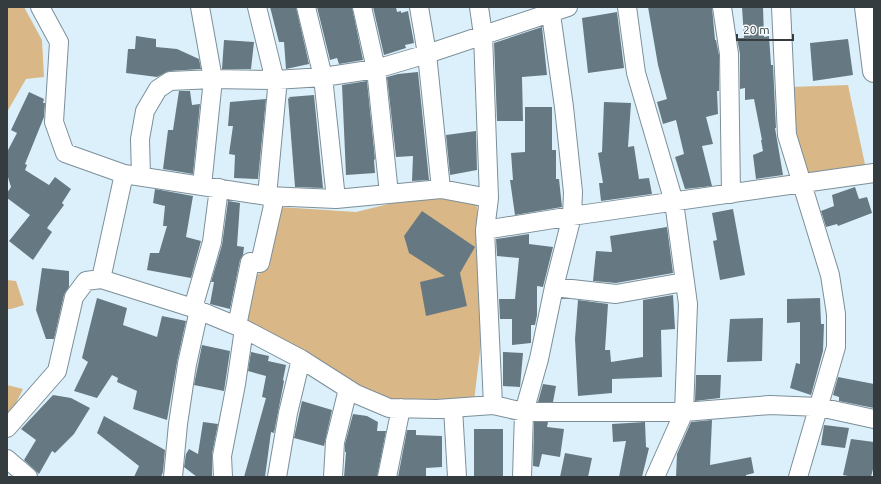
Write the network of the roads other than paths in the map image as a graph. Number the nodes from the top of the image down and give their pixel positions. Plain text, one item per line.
1 (40, 7) edge
2 (200, 7) edge
3 (256, 7) edge
4 (306, 7) edge
5 (362, 7) edge
6 (419, 7) edge
7 (479, 7) edge
8 (627, 7) edge
9 (722, 7) edge
10 (781, 7) edge
11 (866, 7) edge
12 (557, 9) edge
13 (483, 35) junction
14 (427, 54) junction
15 (376, 69) junction
16 (874, 71) edge
17 (323, 77) junction
18 (213, 79) junction
19 (275, 80) junction
20 (874, 173) edge
21 (133, 175) junction
22 (803, 184) junction
23 (210, 187) junction
24 (441, 189) junction
25 (389, 194) junction
26 (731, 194) junction
27 (271, 196) junction
28 (489, 198) junction
29 (336, 199) junction
30 (674, 202) junction
31 (572, 216) junction
32 (485, 230) junction
33 (101, 279) junction
34 (684, 282) junction
35 (554, 287) junction
36 (196, 309) junction
37 (240, 328) junction
38 (300, 359) junction
39 (348, 389) junction
40 (493, 405) junction
41 (819, 407) junction
42 (401, 408) junction
43 (453, 408) junction
44 (524, 412) junction
45 (684, 412) junction
46 (874, 419) edge
47 (7, 428) edge
48 (7, 459) edge
49 (28, 477) edge
50 (173, 477) edge
51 (223, 477) edge
52 (277, 477) edge
53 (333, 477) edge
54 (387, 477) edge
55 (457, 477) edge
56 (522, 477) edge
57 (655, 477) edge
58 (798, 477) edge

1 - 21 street
2 - 18 street
3 - 19 street
4 - 17 street
5 - 15 street
6 - 14 street
7 - 13 street
8 - 30 street
9 - 26 street
10 - 22 street
11 - 16 main road
12 - 13 street
12 - 31 street
13 - 14 street
13 - 28 street
14 - 15 street
14 - 24 street
15 - 17 street
15 - 25 street
17 - 19 street
17 - 29 street
18 - 19 street
18 - 21 street
18 - 23 street
19 - 27 street
20 - 22 street
21 - 23 street
21 - 33 street
22 - 26 street
22 - 41 street
23 - 27 street
23 - 36 street
24 - 25 street
24 - 28 street
25 - 29 street
26 - 30 street
27 - 29 street
27 - 37 street
28 - 32 street
30 - 31 street
30 - 34 street
31 - 32 street
31 - 35 street
32 - 40 street
33 - 36 street
33 - 47 street
34 - 35 street
34 - 45 street
35 - 44 street
36 - 37 street
36 - 50 street
37 - 38 street
37 - 51 street
38 - 39 street
38 - 52 street
39 - 42 street
39 - 53 street
40 - 43 street
40 - 44 street
41 - 45 street
41 - 46 street
41 - 58 street
42 - 43 street
42 - 54 street
43 - 55 street
44 - 45 street
44 - 56 street
45 - 57 street
48 - 49 street

